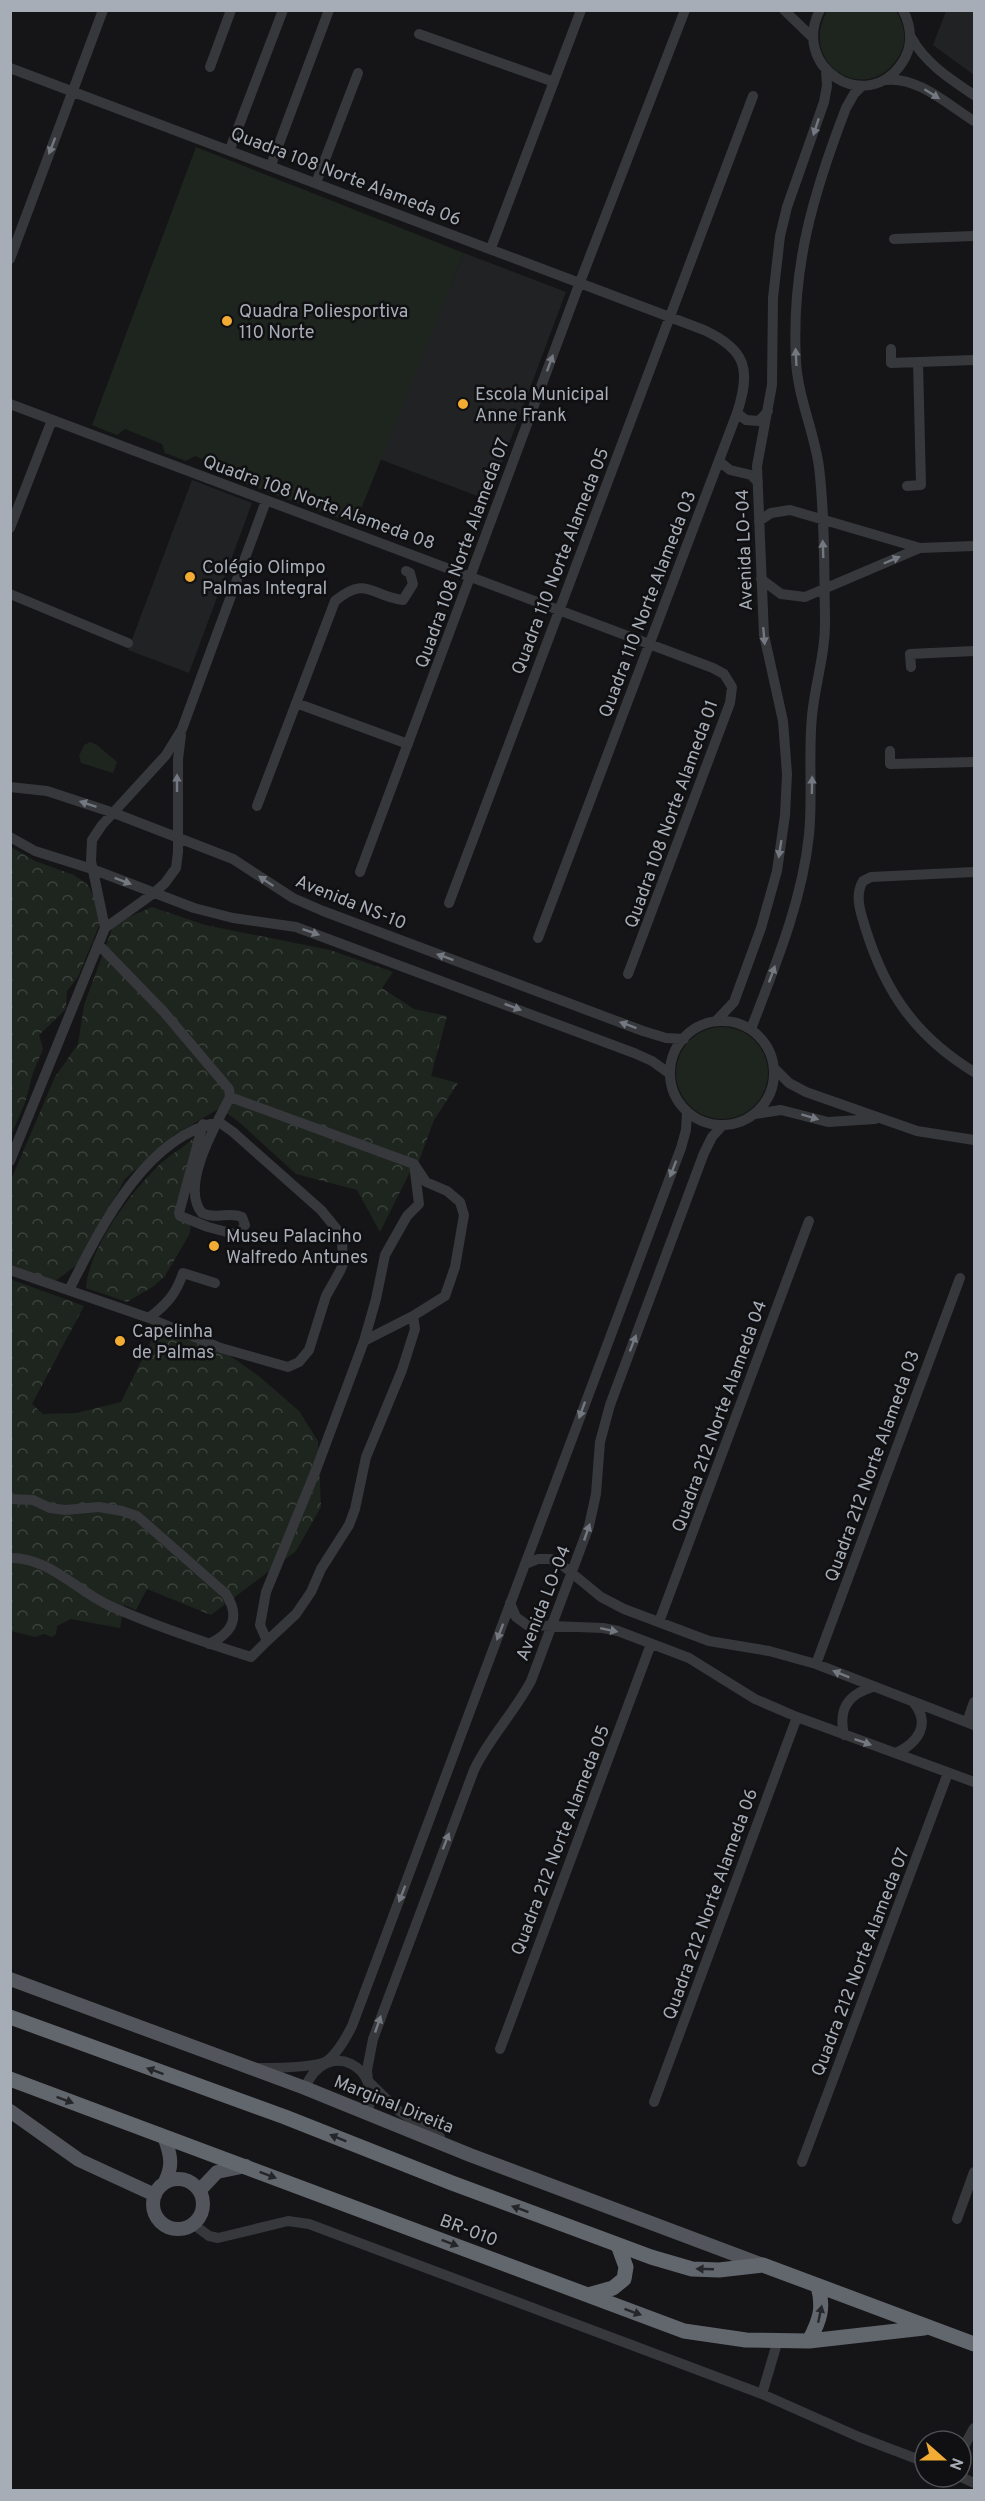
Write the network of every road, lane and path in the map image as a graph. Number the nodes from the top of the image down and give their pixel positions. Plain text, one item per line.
1 (103, 10) edge
2 (231, 10) edge
3 (283, 10) edge
4 (329, 10) edge
5 (581, 10) edge
6 (685, 10) edge
7 (784, 10) edge
8 (820, 10) edge
9 (903, 10) edge
10 (419, 34) dead end
11 (911, 36) junction
12 (812, 37) junction
13 (10, 68) edge
14 (210, 68) dead end
15 (826, 70) junction
16 (358, 73) dead end
17 (885, 80) junction
18 (554, 82) junction
19 (862, 86) junction
20 (73, 92) junction
21 (975, 95) edge
22 (753, 96) dead end
23 (975, 121) edge
24 (230, 149) junction
25 (271, 165) junction
26 (316, 183) junction
27 (975, 236) edge
28 (894, 239) dead end
29 (491, 248) junction
30 (10, 259) edge
31 (580, 282) junction
32 (669, 316) junction
33 (891, 349) dead end
34 (975, 360) edge
35 (918, 362) junction
36 (10, 404) edge
37 (768, 411) junction
38 (741, 416) junction
39 (52, 420) junction
40 (719, 461) junction
41 (730, 470) junction
42 (715, 475) junction
43 (758, 482) junction
44 (907, 486) dead end
45 (266, 501) junction
46 (821, 519) junction
47 (759, 521) junction
48 (10, 528) edge
49 (975, 546) edge
50 (920, 548) junction
51 (406, 571) dead end
52 (471, 576) junction
53 (761, 579) junction
54 (824, 588) junction
55 (10, 594) edge
56 (560, 610) junction
57 (128, 643) dead end
58 (649, 644) junction
59 (975, 651) edge
60 (910, 668) dead end
61 (296, 703) junction
62 (182, 729) junction
63 (408, 744) junction
64 (890, 751) dead end
65 (975, 762) edge
66 (10, 787) edge
67 (257, 806) dead end
68 (114, 813) junction
69 (10, 837) edge
70 (177, 837) junction
71 (93, 869) junction
72 (360, 872) dead end
73 (975, 872) edge
74 (154, 893) junction
75 (449, 903) dead end
76 (105, 928) junction
77 (538, 938) dead end
78 (98, 944) junction
79 (628, 974) dead end
80 (717, 1020) junction
81 (751, 1029) junction
82 (684, 1039) junction
83 (774, 1068) junction
84 (975, 1072) edge
85 (670, 1074) junction
86 (230, 1097) junction
87 (687, 1113) junction
88 (753, 1114) junction
89 (219, 1122) junction
90 (893, 1123) junction
91 (203, 1124) junction
92 (722, 1125) junction
93 (975, 1140) edge
94 (10, 1161) edge
95 (414, 1164) junction
96 (809, 1221) dead end
97 (10, 1270) edge
98 (960, 1278) dead end
99 (215, 1283) dead end
100 (69, 1290) junction
101 (413, 1316) junction
102 (149, 1318) junction
103 (364, 1341) junction
104 (10, 1499) edge
105 (10, 1558) edge
106 (525, 1563) junction
107 (571, 1573) junction
108 (510, 1603) junction
109 (659, 1622) junction
110 (551, 1627) junction
111 (267, 1641) junction
112 (209, 1644) junction
113 (651, 1644) junction
114 (816, 1664) junction
115 (873, 1687) junction
116 (975, 1702) edge
117 (914, 1703) junction
118 (797, 1717) junction
119 (971, 1723) edge
120 (844, 1735) junction
121 (896, 1753) junction
122 (948, 1773) junction
123 (975, 1782) edge
124 (10, 1979) edge
125 (10, 2017) edge
126 (500, 2049) dead end
127 (326, 2062) junction
128 (250, 2068) junction
129 (10, 2079) edge
130 (369, 2081) junction
131 (305, 2088) junction
132 (654, 2102) dead end
133 (10, 2111) edge
134 (367, 2113) junction
135 (165, 2139) junction
136 (470, 2154) junction
137 (802, 2162) dead end
138 (246, 2166) junction
139 (975, 2172) edge
140 (165, 2182) junction
141 (200, 2190) junction
142 (154, 2195) junction
143 (957, 2218) dead end
144 (193, 2224) junction
145 (618, 2245) junction
146 (763, 2265) junction
147 (818, 2286) junction
148 (588, 2295) junction
149 (929, 2327) junction
150 (975, 2331) edge
151 (953, 2337) junction
152 (778, 2340) junction
153 (809, 2341) junction
154 (975, 2344) edge
155 (975, 2352) edge
156 (762, 2394) junction
157 (913, 2458) edge

1 - 20 street
2 - 14 street
3 - 24 street
4 - 25 street
5 - 18 street
6 - 31 street, Quadra 108 Norte Alameda 07
7 - 12 street
8 - 12 street
9 - 11 street
10 - 18 street
11 - 17 street
11 - 21 street
12 - 15 street
13 - 20 street, Quadra 108 Norte Alameda 06
15 - 19 street
15 -> 37 street, Avenida LO-04
16 - 26 street
17 - 19 street
17 -> 23 street
18 - 29 street
46 -> 19 street
20 - 24 street, Quadra 108 Norte Alameda 06
20 -> 30 street
22 - 32 street, Quadra 110 Norte Alameda 05
24 - 25 street, Quadra 108 Norte Alameda 06
25 - 26 street, Quadra 108 Norte Alameda 06
26 - 29 street, Quadra 108 Norte Alameda 06
27 - 28 street
29 - 31 street, Quadra 108 Norte Alameda 06
31 - 32 street, Quadra 108 Norte Alameda 06
52 -> 31 street, Quadra 108 Norte Alameda 07
32 - 38 street, Quadra 110 Norte Alameda 03
32 - 56 street, Quadra 110 Norte Alameda 05
33 - 35 street
34 - 35 street
35 - 44 street
36 - 39 street, Quadra 108 Norte Alameda 08
37 - 38 street
37 - 43 street, Avenida LO-04
38 - 40 street, Quadra 110 Norte Alameda 03
39 - 45 street, Quadra 108 Norte Alameda 08
39 - 48 street
40 - 41 street
40 - 42 street, Quadra 110 Norte Alameda 03
41 - 42 street
41 - 43 street
42 - 58 street, Quadra 110 Norte Alameda 03
43 - 47 street, Avenida LO-04
45 - 52 street, Quadra 108 Norte Alameda 08
45 - 62 street
46 - 47 street
46 - 50 street
54 -> 46 street
47 - 53 street, Avenida LO-04
49 - 50 street
54 -> 50 street
51 - 61 street
52 - 56 street, Quadra 108 Norte Alameda 08
52 - 63 street, Quadra 108 Norte Alameda 07
53 - 54 street
53 -> 80 street, Avenida LO-04
81 -> 54 street
55 - 57 street
56 - 58 street, Quadra 108 Norte Alameda 08
56 - 75 street, Quadra 110 Norte Alameda 05
58 - 77 street, Quadra 110 Norte Alameda 03
58 - 79 street, Quadra 108 Norte Alameda 01
59 - 60 street
61 - 63 street
61 - 67 street
62 - 68 street
70 -> 62 street
63 - 72 street, Quadra 108 Norte Alameda 07
64 - 65 street
68 -> 66 street, Avenida NS-10
68 - 70 street, Avenida NS-10
68 - 71 street
69 - 71 street
70 - 74 street
82 -> 70 street, Avenida NS-10
71 -> 74 street
71 - 76 street
73 - 84 street
74 - 76 street
74 -> 85 street
76 - 78 street
78 - 86 street
78 - 94 street
80 - 81 street
80 - 82 street
81 - 83 street
82 - 85 street
83 - 88 street
83 - 90 street
85 - 87 street
86 - 89 street
86 - 95 street
87 - 92 street
87 -> 106 street, Avenida LO-04
88 -> 90 street
88 - 92 street
89 - 91 street
89 - 91 street
89 - 102 street
90 - 93 street
91 - 100 street
107 -> 92 street, Avenida LO-04
95 - 101 street
95 - 103 street
96 - 109 street, Quadra 212 Norte Alameda 04
97 - 100 street
98 - 114 street, Quadra 212 Norte Alameda 03
99 - 102 street
100 - 102 street
101 - 103 street
101 - 111 street
103 - 111 street
104 - 112 street
105 - 112 street
106 - 107 street
106 - 108 street, Avenida LO-04
107 - 109 street
107 - 110 street, Avenida LO-04
108 - 110 street
108 -> 127 street, Avenida LO-04
109 - 114 street
110 -> 113 street
130 -> 110 street, Avenida LO-04
111 - 112 street
113 - 118 street
113 - 126 street, Quadra 212 Norte Alameda 05
115 -> 114 street
115 - 117 street
115 - 120 street
116 - 119 street
117 - 119 street
117 - 121 street
118 - 120 street
118 - 132 street, Quadra 212 Norte Alameda 06
120 -> 121 street
121 - 122 street
122 - 123 street
122 - 137 street, Quadra 212 Norte Alameda 07
124 - 128 main road, Marginal Direita
145 -> 125 highway, BR-010
127 - 128 street
127 - 130 street
127 - 131 street, Avenida LO-04
128 - 131 main road, Marginal Direita
129 -> 135 highway, BR-010
130 - 134 street, Avenida LO-04
130 - 136 street
131 - 134 main road, Marginal Direita
133 - 142 main road
134 - 136 main road, Marginal Direita
135 - 138 highway, BR-010
135 - 140 main road
136 - 146 main road, Marginal Direita
138 - 141 main road
138 -> 148 highway, BR-010
139 - 143 street
140 - 141 main road
140 - 142 main road
141 - 144 main road
142 - 144 main road
144 - 156 street
146 -> 145 highway, BR-010
145 - 148 highway
146 - 147 highway
147 - 149 highway
153 -> 147 highway
148 -> 152 highway, BR-010
149 - 151 highway
149 - 153 highway, BR-010
150 - 151 highway
151 - 154 highway
151 - 155 highway
152 - 153 highway, BR-010
152 - 156 street
156 - 157 street

